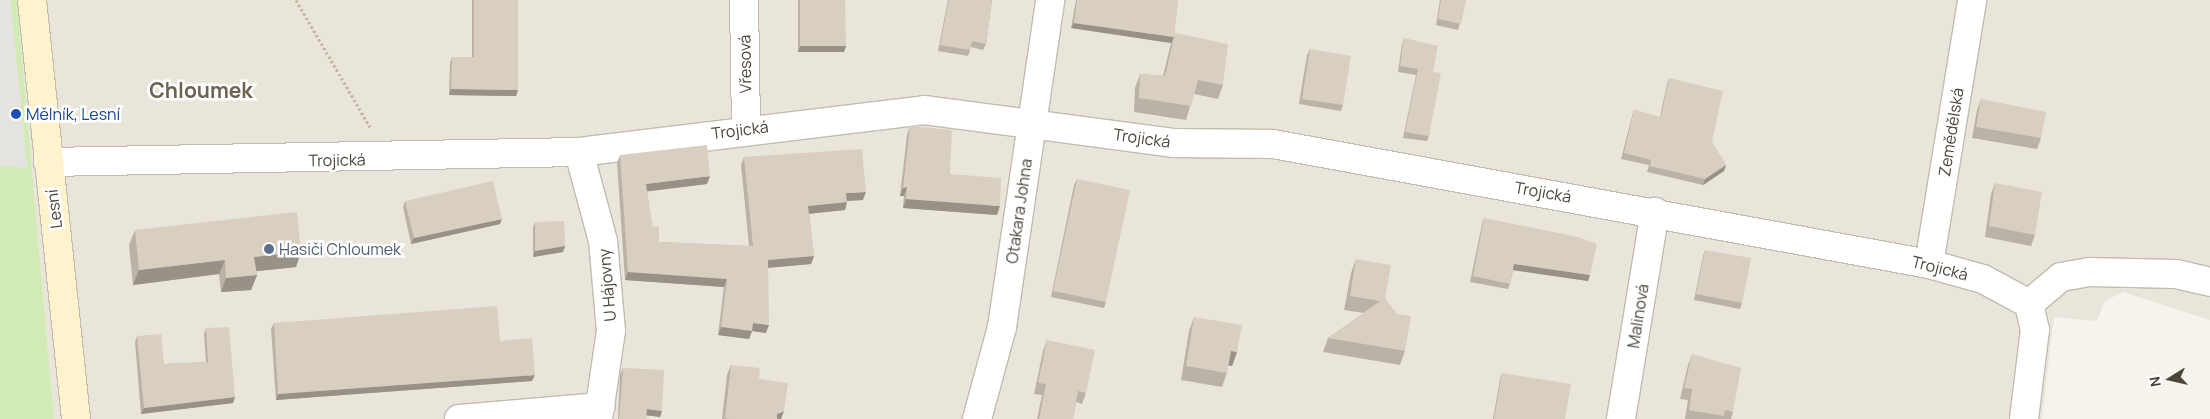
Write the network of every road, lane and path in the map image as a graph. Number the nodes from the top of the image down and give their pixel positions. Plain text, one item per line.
1 (32, 0) edge
2 (296, 0) edge
3 (744, 0) edge
4 (1050, 0) edge
5 (1972, 0) edge
6 (1031, 122) junction
7 (746, 128) junction
8 (579, 152) junction
9 (389, 159) junction
10 (48, 162) junction
11 (1654, 212) junction
12 (1929, 264) junction
13 (2210, 282) edge
14 (2029, 304) junction
15 (599, 413) edge
16 (76, 419) edge
17 (459, 419) edge
18 (977, 419) edge
19 (1621, 419) edge
20 (2024, 419) edge

1 - 10 street, Lesní
2 - 9 path
3 - 7 street, Vřesová
4 - 6 street, Otakara Johna
5 - 12 street, Zemědělská
6 - 7 street, Trojická
6 - 11 street, Trojická
6 - 18 street, Otakara Johna
7 - 8 street, Trojická
8 - 9 street, Trojická
8 - 15 street, U Hájovny
9 - 10 street, Trojická
10 - 16 street, Lesní
11 - 12 street, Trojická
11 - 19 street, Malinová
12 - 14 street, Trojická
13 - 14 street
14 - 20 street
15 - 17 street

